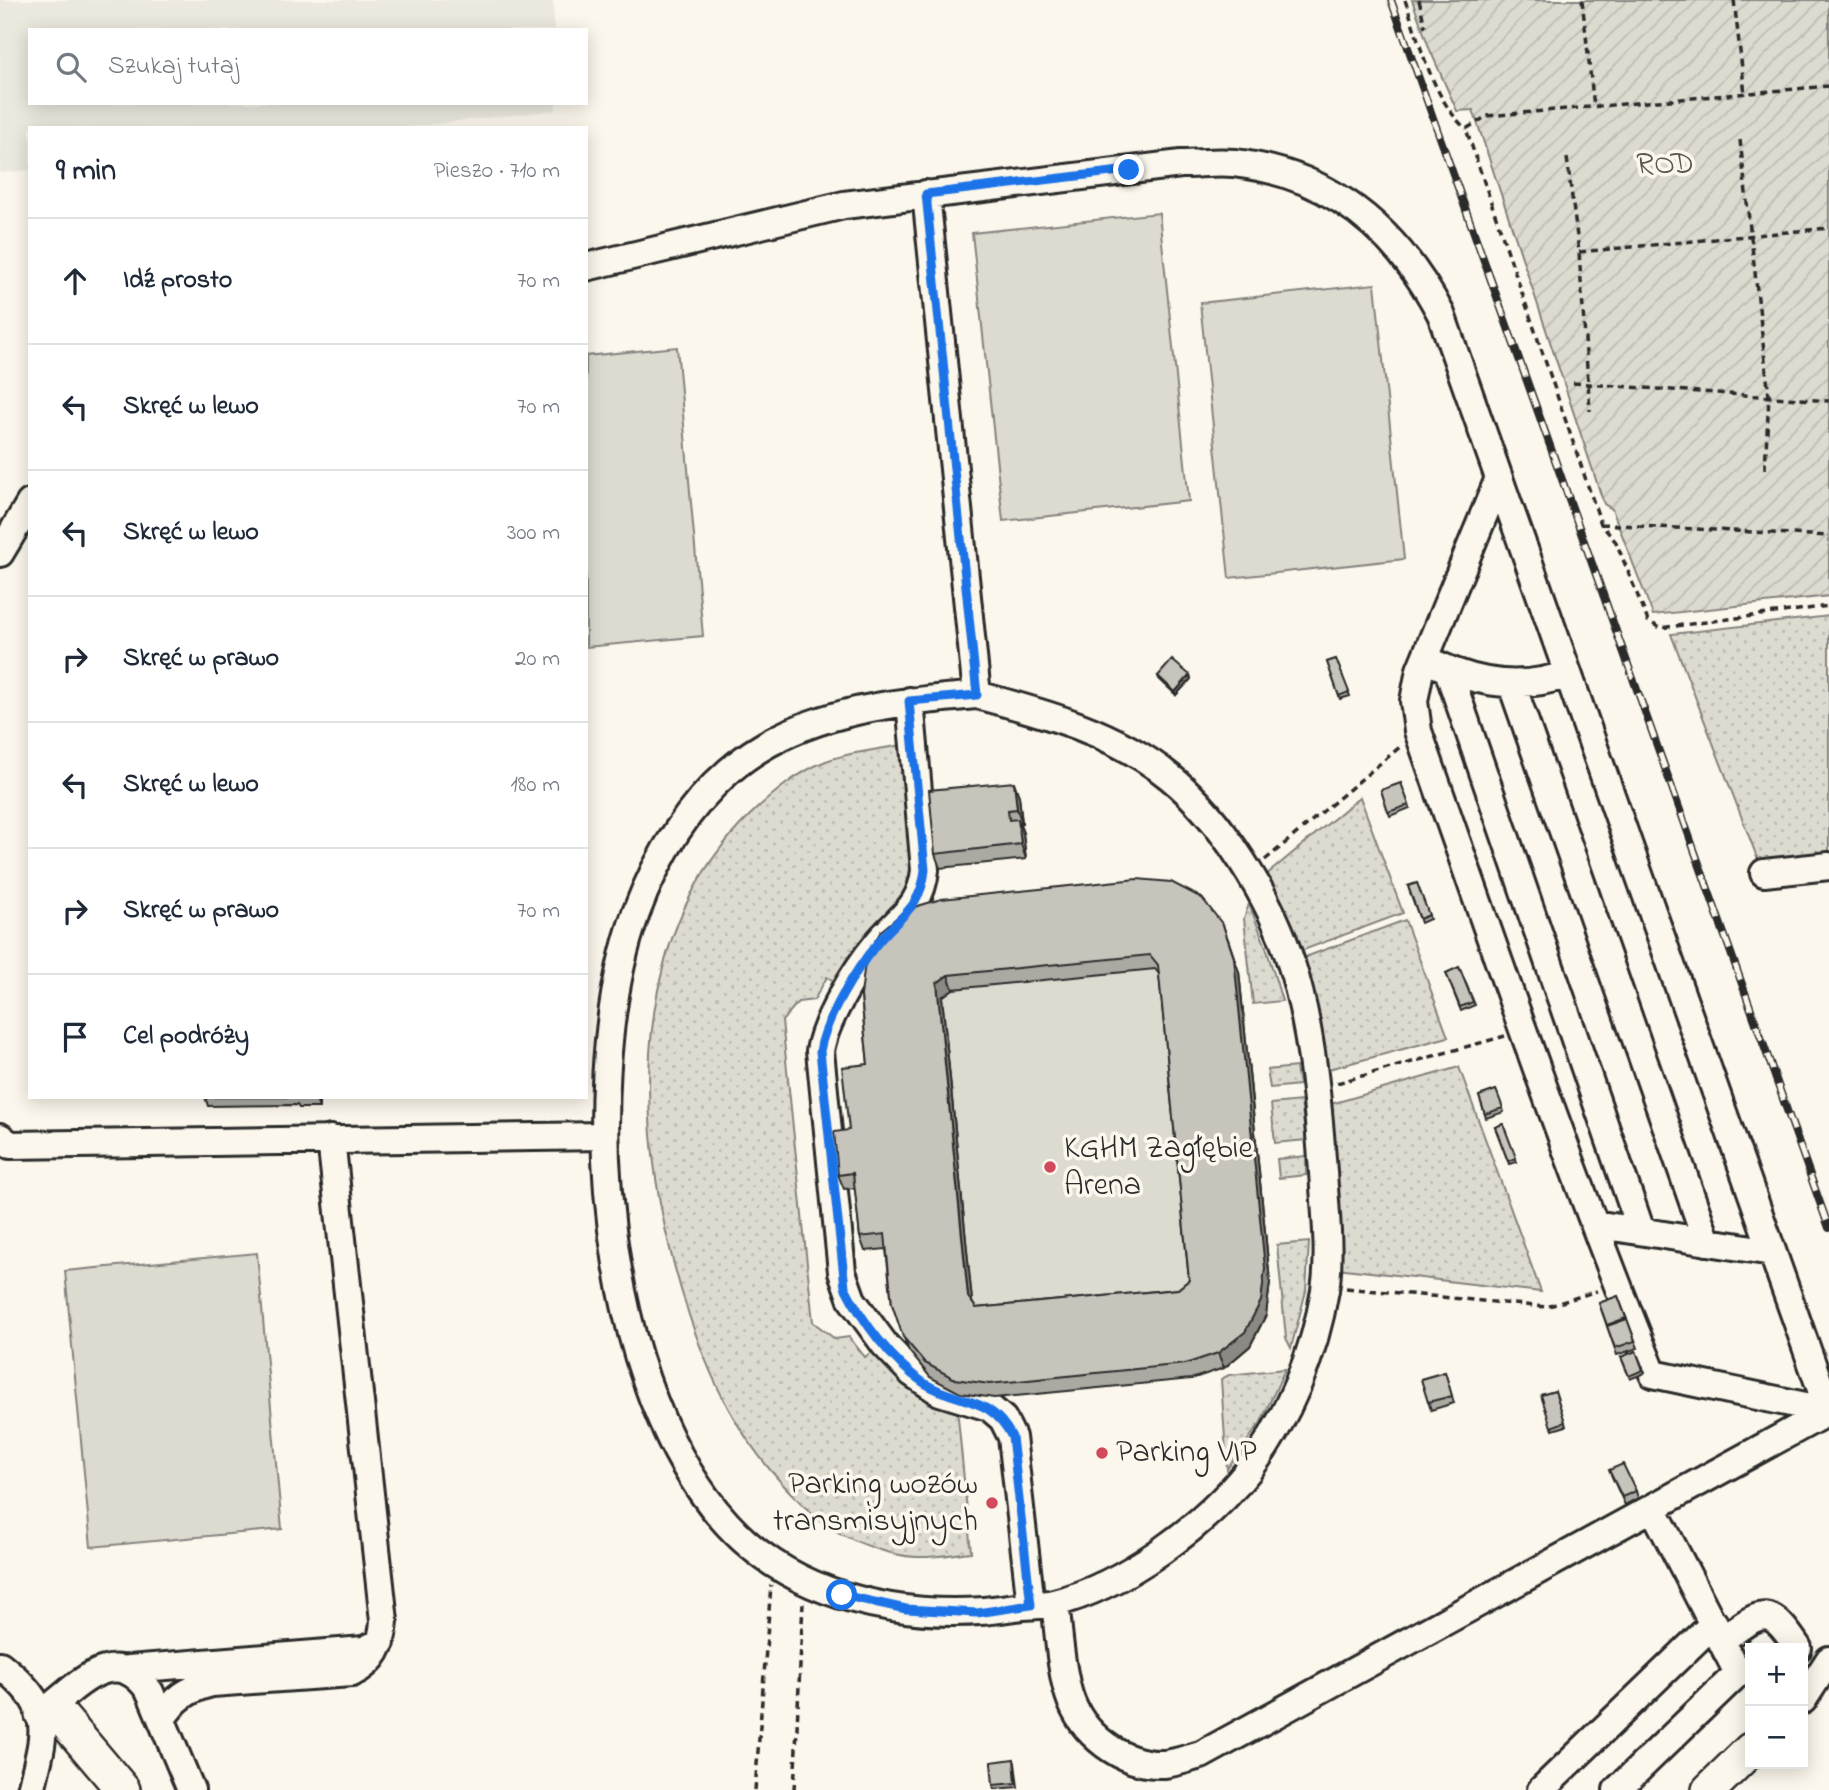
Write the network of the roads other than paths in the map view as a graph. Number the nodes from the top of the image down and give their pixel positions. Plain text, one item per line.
1 (926, 194) junction
2 (588, 267) edge
3 (1499, 478) junction
4 (28, 506) edge
5 (0, 553) edge
6 (1436, 664) junction
7 (1568, 674) junction
8 (1512, 685) junction
9 (977, 695) junction
10 (909, 701) junction
11 (1829, 866) edge
12 (1764, 873) dead end
13 (604, 1136) junction
14 (0, 1137) edge
15 (331, 1139) junction
16 (1594, 1224) junction
17 (1642, 1231) junction
18 (1707, 1242) junction
19 (1772, 1252) junction
20 (1829, 1412) edge
21 (1654, 1510) junction
22 (1043, 1604) junction
23 (388, 1627) junction
24 (1718, 1631) junction
25 (1795, 1643) edge
26 (0, 1665) edge
27 (128, 1670) junction
28 (1820, 1672) edge
29 (1808, 1692) edge
30 (1804, 1706) edge
31 (42, 1714) junction
32 (162, 1719) junction
33 (1745, 1754) edge
34 (31, 1790) edge
35 (123, 1790) edge
36 (191, 1790) edge
37 (1541, 1790) edge
38 (1617, 1790) edge
39 (1709, 1790) edge

1 - 2 street
1 - 3 street
1 - 9 street
3 - 6 street
3 - 7 street
4 - 5 street
6 - 8 street
6 - 16 street
6 - 17 street
7 - 8 street
7 - 19 street
8 - 18 street
9 - 10 street
9 - 22 street
10 - 13 street
10 - 22 street
11 - 12 street
13 - 15 street
13 - 22 street
14 - 15 street
15 - 23 street
16 - 17 street
16 - 20 street
17 - 18 street
18 - 19 street
19 - 20 street
20 - 21 street
21 - 22 street
21 - 24 street
23 - 27 street
23 - 32 street
24 - 25 street
24 - 37 street
24 - 38 street
26 - 31 street
27 - 31 street
27 - 32 street
28 - 29 street
28 - 30 street
31 - 34 street
31 - 35 main road
32 - 36 street
33 - 39 main road

